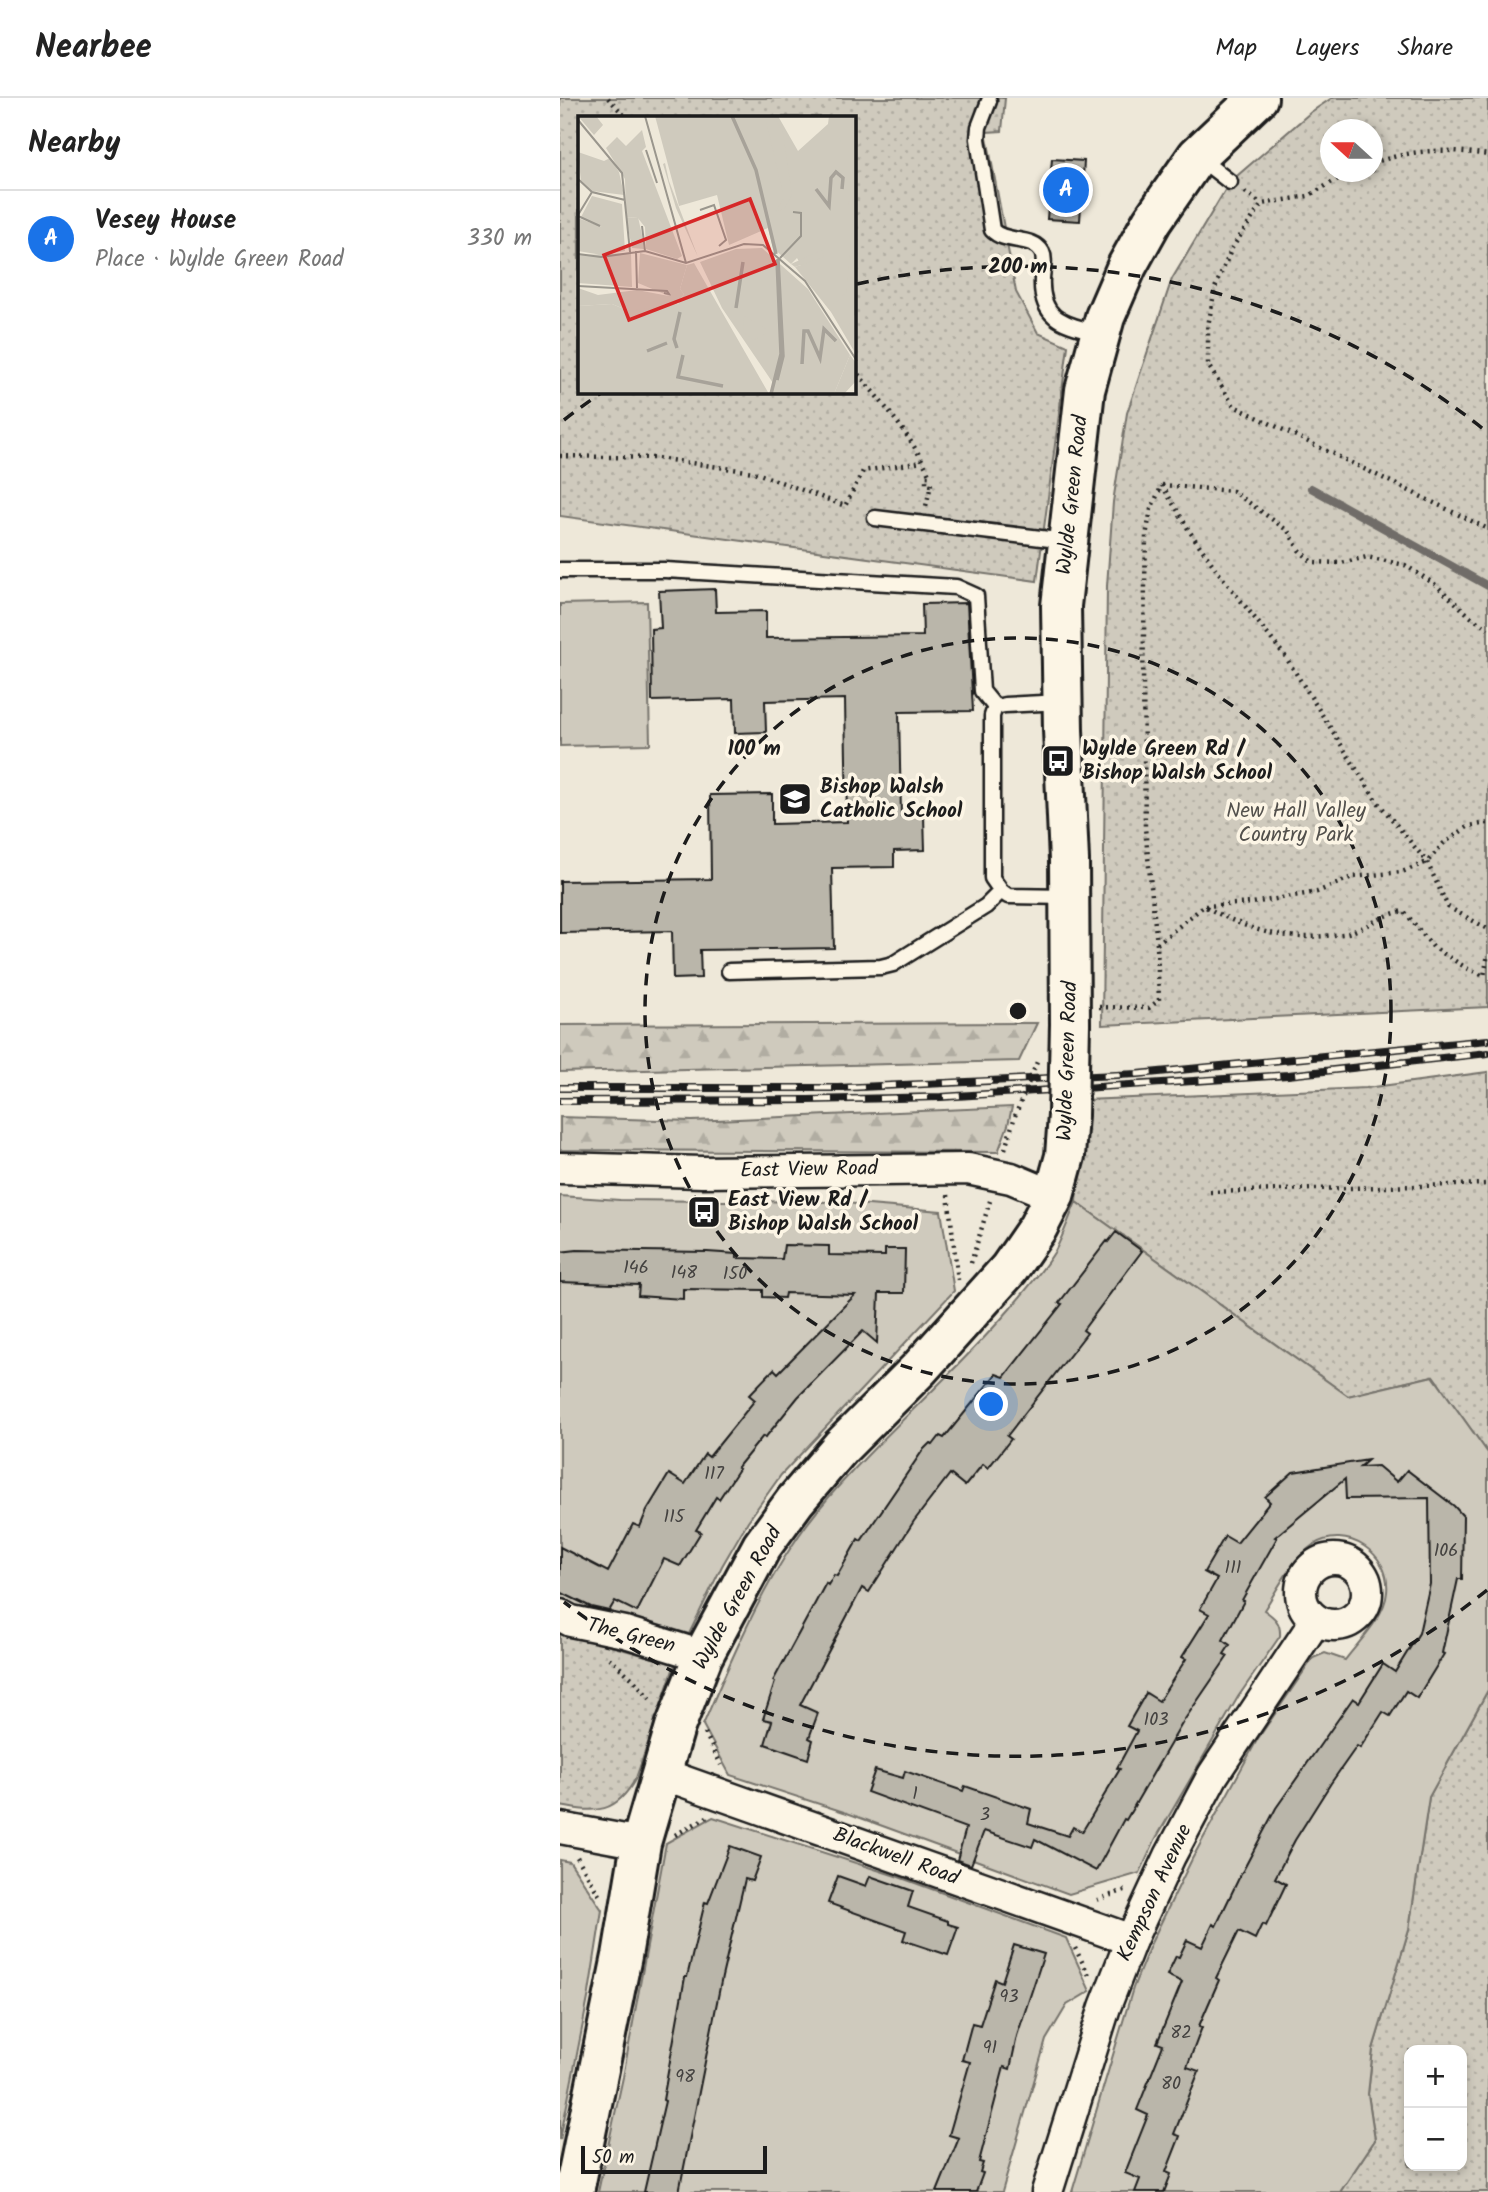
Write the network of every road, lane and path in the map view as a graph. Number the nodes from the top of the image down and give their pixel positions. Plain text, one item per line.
1 (608, 98) edge
2 (1258, 98) edge
3 (989, 101) dead end
4 (625, 116) edge
5 (1488, 155) edge
6 (1197, 156) junction
7 (1383, 160) edge
8 (1230, 182) dead end
9 (1332, 182) edge
10 (1100, 333) junction
11 (856, 371) edge
12 (560, 456) edge
13 (923, 462) junction
14 (1162, 485) junction
15 (875, 518) dead end
16 (923, 524) junction
17 (1488, 528) edge
18 (1066, 541) junction
19 (560, 570) edge
20 (1488, 629) edge
21 (1062, 702) junction
22 (995, 707) junction
23 (1488, 823) edge
24 (1427, 862) junction
25 (1001, 891) junction
26 (1069, 897) junction
27 (1204, 906) junction
28 (1488, 929) edge
29 (1157, 944) junction
30 (1488, 954) edge
31 (729, 971) dead end
32 (1080, 1016) junction
33 (1040, 1056) dead end
34 (1015, 1116) dead end
35 (560, 1168) edge
36 (1488, 1184) edge
37 (947, 1189) dead end
38 (955, 1189) dead end
39 (1210, 1192) dead end
40 (992, 1194) dead end
41 (1054, 1196) junction
42 (968, 1274) dead end
43 (560, 1615) edge
44 (1316, 1620) dead end
45 (607, 1656) dead end
46 (704, 1656) junction
47 (675, 1727) junction
48 (660, 1773) junction
49 (567, 1841) edge
50 (641, 1843) junction
51 (625, 1937) junction
52 (1131, 1940) junction
53 (574, 2192) edge
54 (1047, 2192) edge

1 - 4 path
2 - 6 street, Wylde Green Road
3 - 10 lane
5 - 7 path
6 - 8 lane
6 - 10 street, Wylde Green Road
9 - 17 path
10 - 18 street, Wylde Green Road
11 - 13 path
12 - 13 path
13 - 16 path
14 - 20 path
14 - 24 path
14 - 29 path
15 - 16 lane
16 - 18 lane
18 - 21 street, Wylde Green Road
19 - 22 lane
21 - 22 lane
21 - 26 street, Wylde Green Road
22 - 25 lane
23 - 24 path
24 - 27 path
24 - 28 path
25 - 26 lane
25 - 31 lane
26 - 32 street, Wylde Green Road
27 - 29 path
27 - 30 path
29 - 32 path
32 - 41 street, Wylde Green Road, bridge
33 - 34 path, bridge
35 - 41 street, East View Road
36 - 39 path
37 - 38 path
40 - 42 path
41 - 46 street, Wylde Green Road
43 - 46 street, The Green
44 - 52 street, Kempson Avenue
45 - 47 path
46 - 47 street, Wylde Green Road
47 - 48 street, Wylde Green Road
48 - 50 street, Wylde Green Road
48 - 52 street, Blackwell Road
49 - 50 street
49 - 51 path
50 - 51 street, Wylde Green Road
51 - 53 street, Wylde Green Road
52 - 54 street, Kempson Avenue

